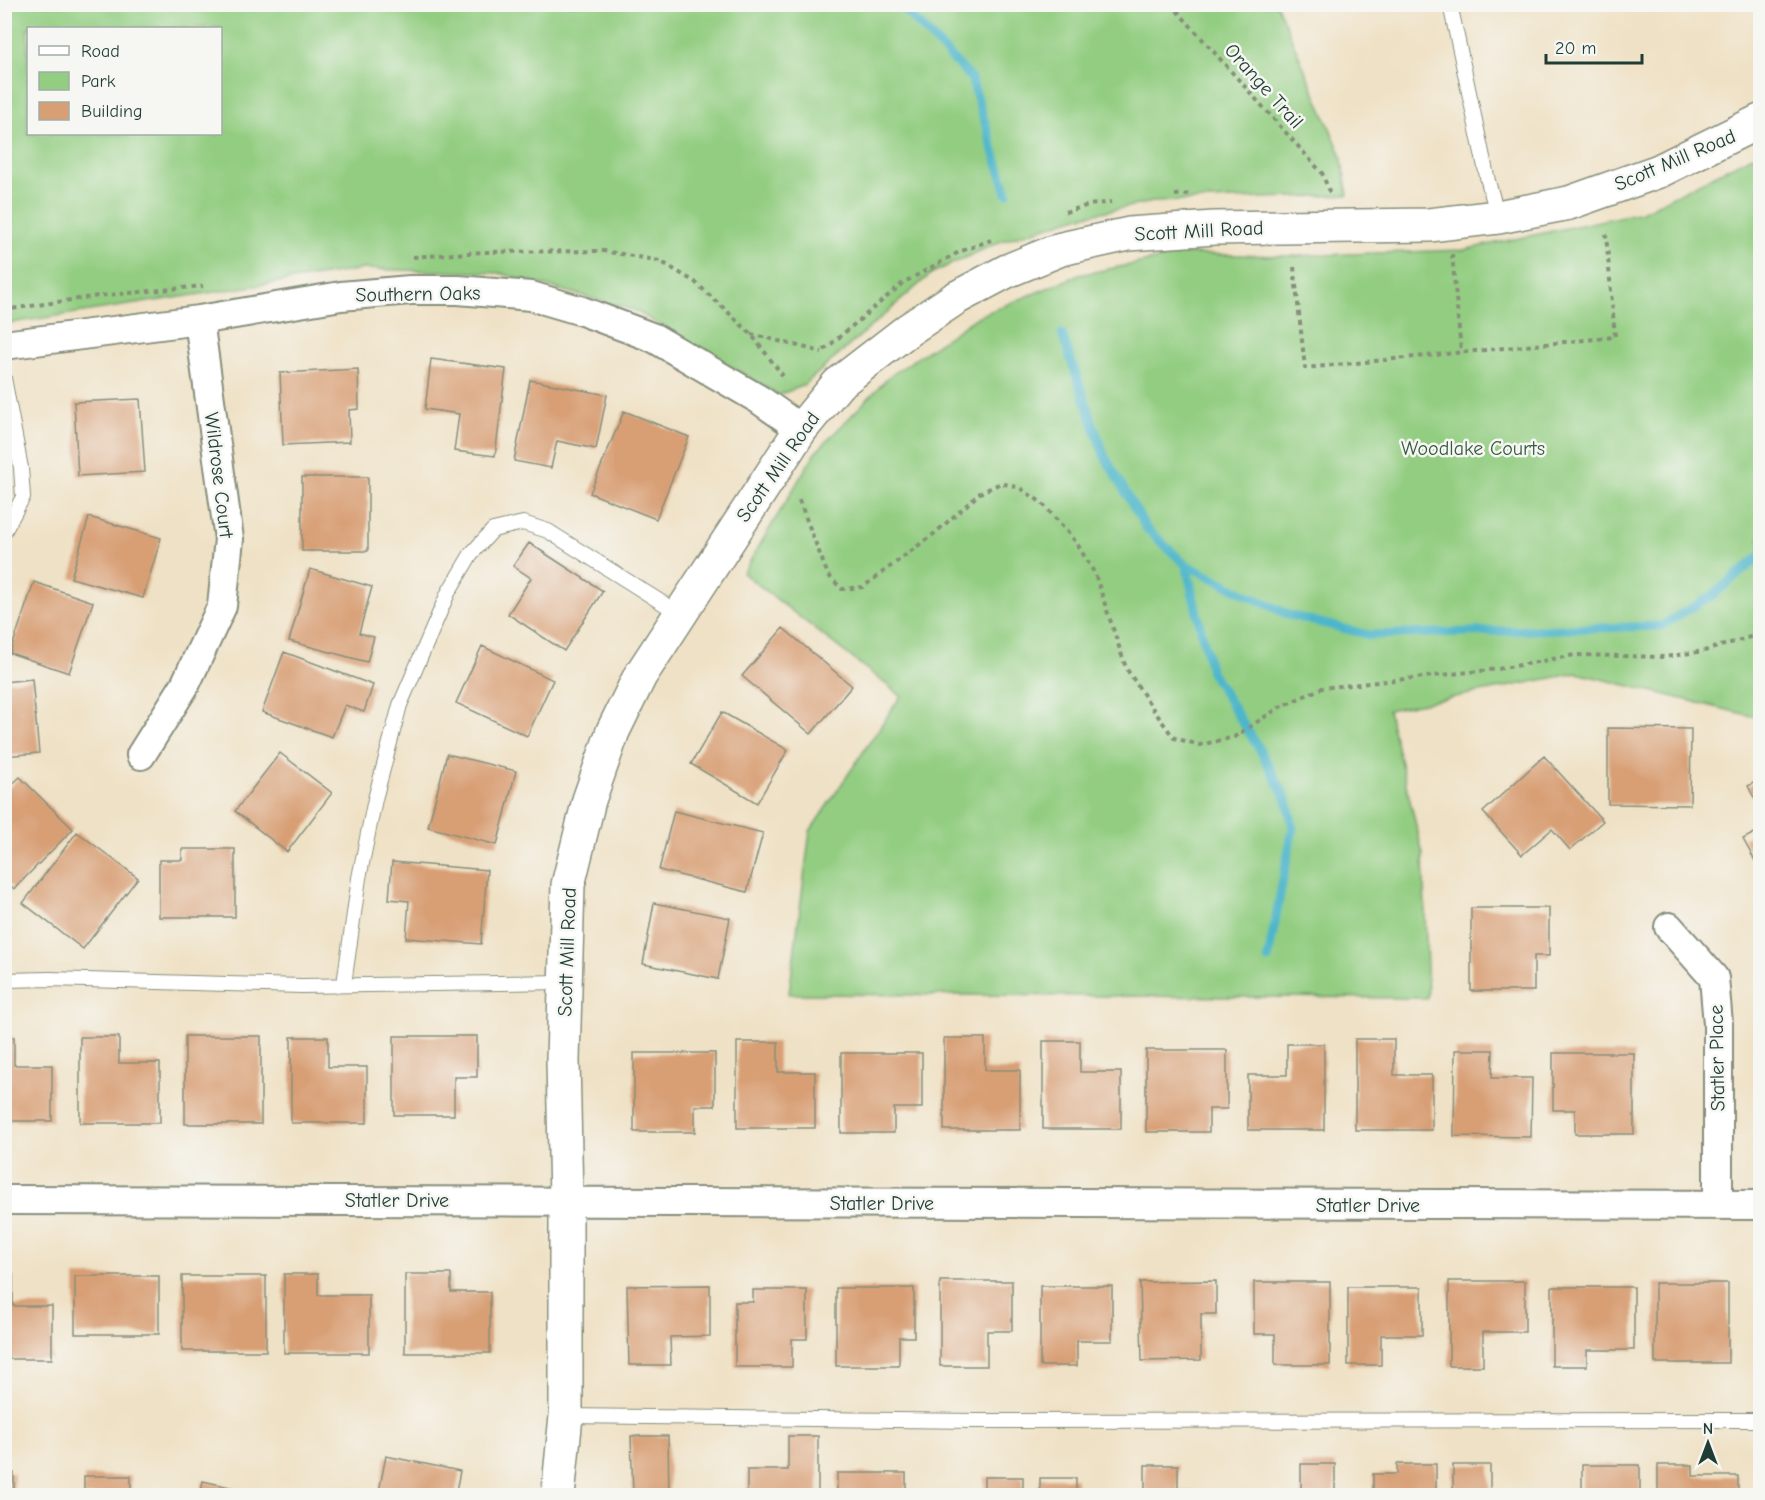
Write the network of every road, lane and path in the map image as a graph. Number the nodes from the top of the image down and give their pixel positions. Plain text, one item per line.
1 (1171, 4) edge
2 (1450, 4) edge
3 (1761, 122) edge
4 (1329, 192) dead end
5 (1498, 217) junction
6 (1449, 223) junction
7 (1606, 234) dead end
8 (1294, 267) dead end
9 (199, 320) junction
10 (751, 334) dead end
11 (4, 345) edge
12 (822, 352) dead end
13 (1461, 352) junction
14 (4, 378) edge
15 (801, 429) junction
16 (799, 500) dead end
17 (4, 532) edge
18 (680, 614) junction
19 (1761, 634) edge
20 (141, 755) dead end
21 (1670, 927) dead end
22 (4, 980) edge
23 (564, 982) junction
24 (344, 984) junction
25 (4, 1200) edge
26 (566, 1200) junction
27 (1718, 1205) junction
28 (1761, 1205) edge
29 (566, 1416) junction
30 (1761, 1420) edge
31 (558, 1496) edge

1 - 4 path, Orange Trail
2 - 5 lane
3 - 5 street, Scott Mill Road
5 - 6 street, Scott Mill Road
6 - 13 path
6 - 15 street, Scott Mill Road
7 - 13 path
8 - 13 path
9 - 11 street, Southern Oaks
9 - 15 street, Southern Oaks
9 - 20 street, Wildrose Court
10 - 12 path
14 - 17 lane
15 - 18 street, Scott Mill Road
16 - 19 path
18 - 23 street, Scott Mill Road
18 - 24 lane
21 - 27 street, Statler Place
22 - 24 lane
23 - 24 lane
23 - 26 street, Scott Mill Road
25 - 26 street, Statler Drive
26 - 27 street, Statler Drive
26 - 29 street, Scott Mill Road
27 - 28 street, Statler Drive
29 - 30 lane
29 - 31 street, Scott Mill Road

